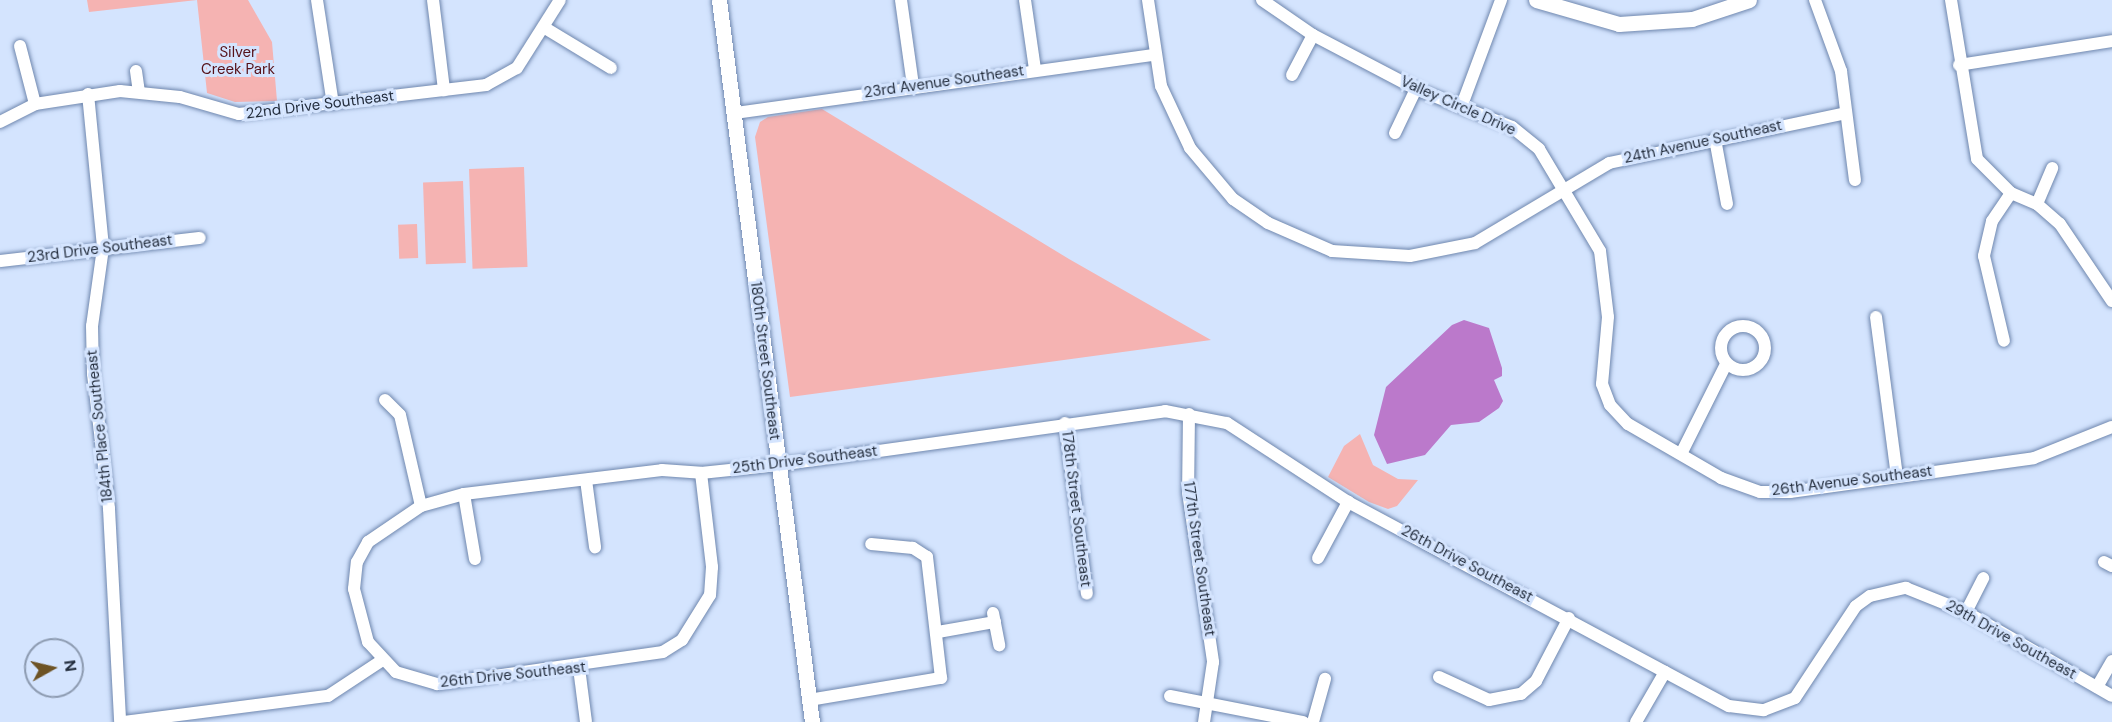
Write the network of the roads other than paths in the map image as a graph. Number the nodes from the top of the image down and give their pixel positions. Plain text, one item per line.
1 (317, 0) edge
2 (433, 0) edge
3 (560, 0) edge
4 (719, 0) edge
5 (901, 0) edge
6 (1025, 0) edge
7 (1148, 0) edge
8 (1262, 0) edge
9 (1502, 0) edge
10 (1536, 0) edge
11 (1749, 0) edge
12 (1815, 0) edge
13 (1951, 0) edge
14 (1724, 5) edge
15 (544, 28) junction
16 (1313, 35) junction
17 (2112, 41) edge
18 (20, 46) dead end
19 (1153, 55) junction
20 (1959, 65) junction
21 (611, 68) dead end
22 (1035, 69) junction
23 (136, 71) dead end
24 (1292, 75) dead end
25 (913, 85) junction
26 (1416, 88) junction
27 (444, 90) junction
28 (139, 92) junction
29 (88, 94) junction
30 (333, 104) junction
31 (35, 105) junction
32 (1462, 105) junction
33 (735, 113) junction
34 (1846, 113) junction
35 (0, 122) edge
36 (1395, 133) dead end
37 (1715, 139) junction
38 (2052, 168) dead end
39 (1855, 180) dead end
40 (1567, 189) junction
41 (2011, 193) junction
42 (1727, 204) dead end
43 (2037, 204) junction
44 (200, 238) dead end
45 (103, 248) junction
46 (0, 261) edge
47 (2112, 301) edge
48 (1876, 317) dead end
49 (2004, 341) dead end
50 (1726, 364) dead end
51 (386, 400) dead end
52 (1610, 405) joint
53 (1190, 414) junction
54 (1065, 423) junction
55 (2112, 427) edge
56 (1681, 454) junction
57 (778, 465) junction
58 (701, 473) junction
59 (1897, 476) junction
60 (586, 480) junction
61 (464, 494) junction
62 (1348, 502) junction
63 (421, 506) junction
64 (871, 544) dead end
65 (595, 547) dead end
66 (1318, 558) dead end
67 (475, 559) dead end
68 (1983, 578) dead end
69 (1087, 594) dead end
70 (1966, 612) junction
71 (1569, 618) junction
72 (938, 632) junction
73 (999, 645) dead end
74 (381, 661) junction
75 (2112, 661) edge
76 (579, 668) junction
77 (1665, 672) junction
78 (1439, 677) dead end
79 (1325, 679) dead end
80 (2097, 687) junction
81 (1170, 696) dead end
82 (2112, 696) edge
83 (809, 700) junction
84 (1210, 705) junction
85 (1748, 711) joint
86 (122, 722) edge
87 (586, 722) edge
88 (812, 722) edge
89 (1204, 722) edge
90 (1303, 722) edge
91 (1313, 722) edge
92 (1636, 722) edge

1 - 30 street
2 - 27 street
3 - 15 street, 22nd Drive Southeast
4 - 33 street, 180th Street Southeast
5 - 25 street
6 - 22 street
7 - 19 street
8 - 16 street, Valley Circle Drive
9 - 32 street
10 - 14 street
11 - 14 street
12 - 34 street
13 - 20 street
15 - 21 street
15 - 27 street, 22nd Drive Southeast
16 - 24 street
16 - 26 street, Valley Circle Drive
17 - 20 street
18 - 31 street
19 - 22 street, 23rd Avenue Southeast
19 - 40 street, 24th Avenue Southeast
20 - 41 street
22 - 25 street, 23rd Avenue Southeast
23 - 28 street
25 - 33 street, 23rd Avenue Southeast
26 - 32 street, Valley Circle Drive
26 - 36 street
27 - 30 street, 22nd Drive Southeast
28 - 29 street, 22nd Drive Southeast
28 - 30 street, 22nd Drive Southeast
29 - 31 street, 22nd Drive Southeast
29 - 45 street, 184th Place Southeast
31 - 35 street, 22nd Drive Southeast
32 - 40 street, Valley Circle Drive
33 - 57 street, 180th Street Southeast
34 - 37 street, 24th Avenue Southeast
34 - 39 street
37 - 40 street, 24th Avenue Southeast
37 - 42 street
38 - 43 street
40 - 52 street, Valley Circle Drive
41 - 43 street
41 - 49 street
43 - 47 street
44 - 45 street, 23rd Drive Southeast
45 - 46 street, 23rd Drive Southeast
45 - 86 street, 184th Place Southeast
48 - 59 street
50 - 56 street
51 - 63 street
52 - 56 street, 26th Avenue Southeast
53 - 54 street, 25th Drive Southeast
53 - 62 street, 26th Drive Southeast
53 - 84 street, 177th Street Southeast
54 - 57 street, 25th Drive Southeast
54 - 69 street, 178th Street Southeast
55 - 59 street, 26th Avenue Southeast
56 - 59 street, 26th Avenue Southeast
57 - 58 street, 25th Drive Southeast
57 - 83 street, 180th Street Southeast
58 - 60 street, 25th Drive Southeast
58 - 76 street, 26th Drive Southeast
60 - 61 street, 25th Drive Southeast
60 - 65 street
61 - 63 street, 25th Drive Southeast
61 - 67 street
62 - 66 street
62 - 71 street, 26th Drive Southeast
63 - 74 street, 25th Drive Southeast
64 - 72 street
68 - 70 street
70 - 80 street, 29th Drive Southeast
70 - 85 street, 29th Drive Southeast
71 - 77 street, 26th Drive Southeast
71 - 78 street
72 - 73 street
72 - 83 street
74 - 76 street, 26th Drive Southeast
74 - 86 street
75 - 80 street
76 - 87 street
77 - 85 street, 26th Drive Southeast
77 - 92 street
79 - 91 street
80 - 82 street, 29th Drive Southeast
81 - 84 street
83 - 88 street, 180th Street Southeast
84 - 89 street, 177th Street Southeast
84 - 90 street

